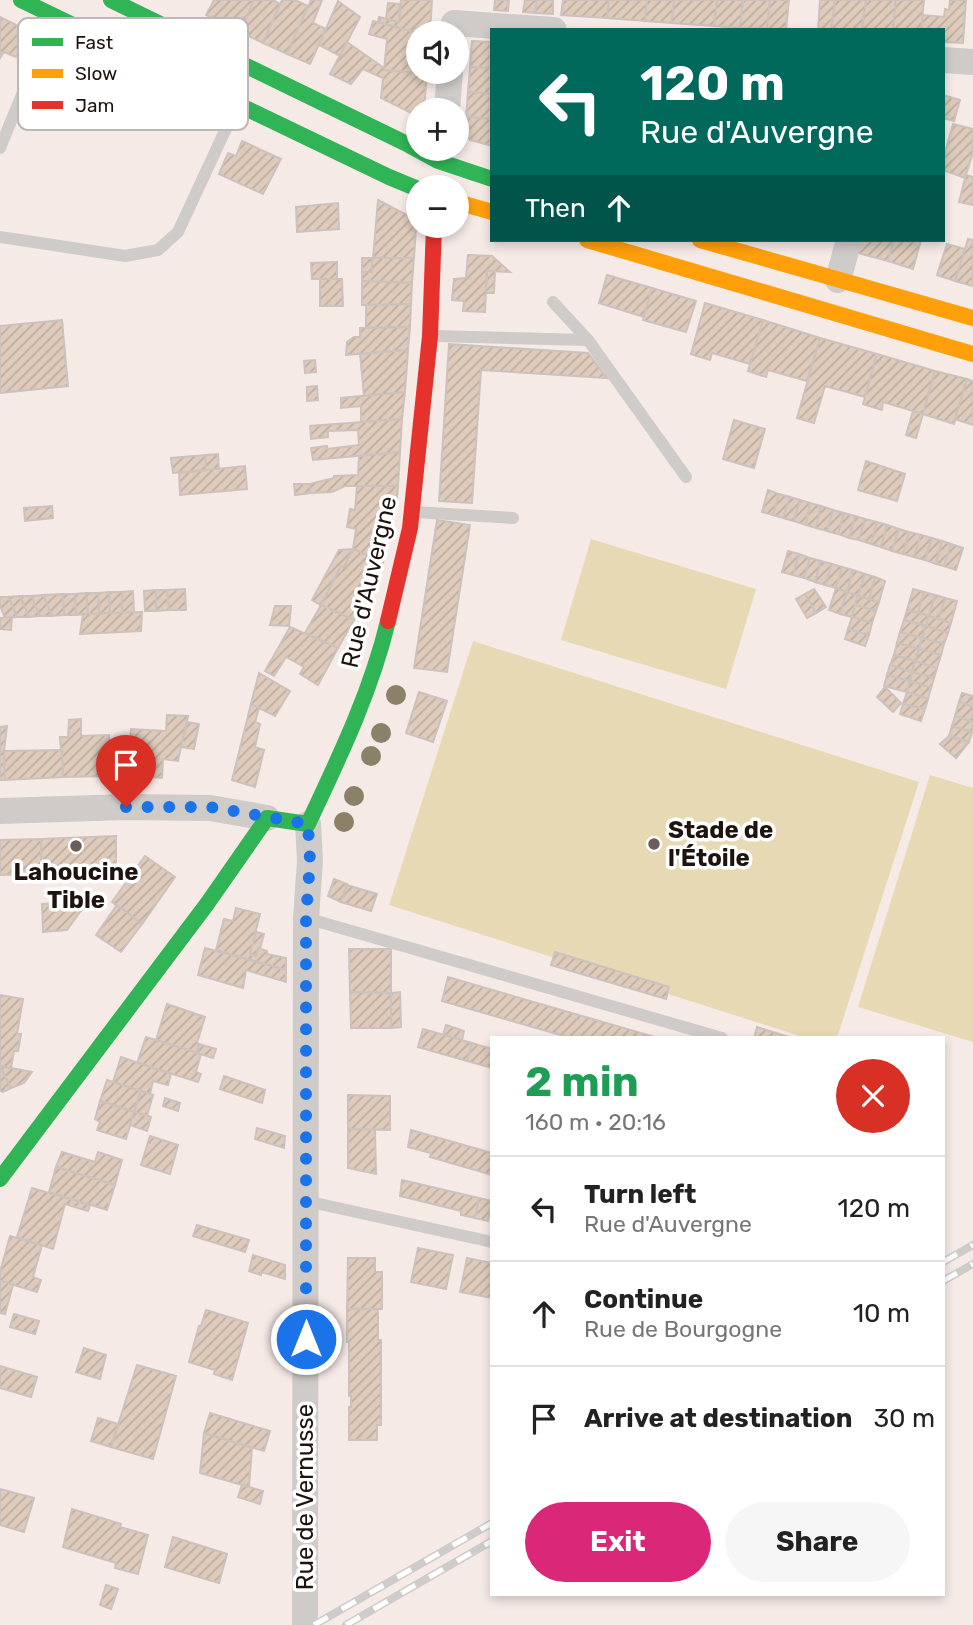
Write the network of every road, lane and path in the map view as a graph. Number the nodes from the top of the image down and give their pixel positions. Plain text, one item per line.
1 (21, 0) edge
2 (111, 0) edge
3 (58, 18) edge
4 (148, 18) edge
5 (454, 19) edge
6 (536, 28) edge
7 (945, 60) edge
8 (973, 62) edge
9 (248, 67) edge
10 (18, 108) edge
11 (248, 109) edge
12 (225, 130) edge
13 (406, 144) edge
14 (0, 148) edge
15 (439, 161) edge
16 (490, 178) edge
17 (406, 183) edge
18 (469, 205) edge
19 (490, 211) edge
20 (0, 237) edge
21 (434, 238) edge
22 (594, 242) edge
23 (707, 242) edge
24 (848, 242) edge
25 (838, 280) junction
26 (553, 302) dead end
27 (973, 318) edge
28 (430, 336) junction
29 (588, 340) junction
30 (973, 354) edge
31 (686, 477) dead end
32 (411, 512) junction
33 (513, 518) dead end
34 (0, 811) edge
35 (267, 818) junction
36 (308, 824) junction
37 (306, 918) junction
38 (715, 1036) edge
39 (0, 1179) edge
40 (306, 1201) junction
41 (490, 1242) edge
42 (305, 1620) edge

1 - 3 main road
2 - 4 main road
5 - 6 street
7 - 8 street
9 - 13 main road
10 - 14 lane
11 - 17 main road
12 - 20 lane
15 - 16 main road
18 - 19 main road
21 - 28 main road, Rue d'Auvergne
22 - 30 main road
23 - 25 main road
24 - 25 street
25 - 27 main road
26 - 29 lane
28 - 29 lane
28 - 32 main road, Rue d'Auvergne
29 - 31 lane
32 - 33 lane
32 - 36 main road, Rue d'Auvergne
34 - 35 street
35 - 36 main road
35 - 39 main road
36 - 37 street, Rue de Vernusse
37 - 38 lane
37 - 40 street, Rue de Vernusse
40 - 41 lane
40 - 42 street, Rue de Vernusse

